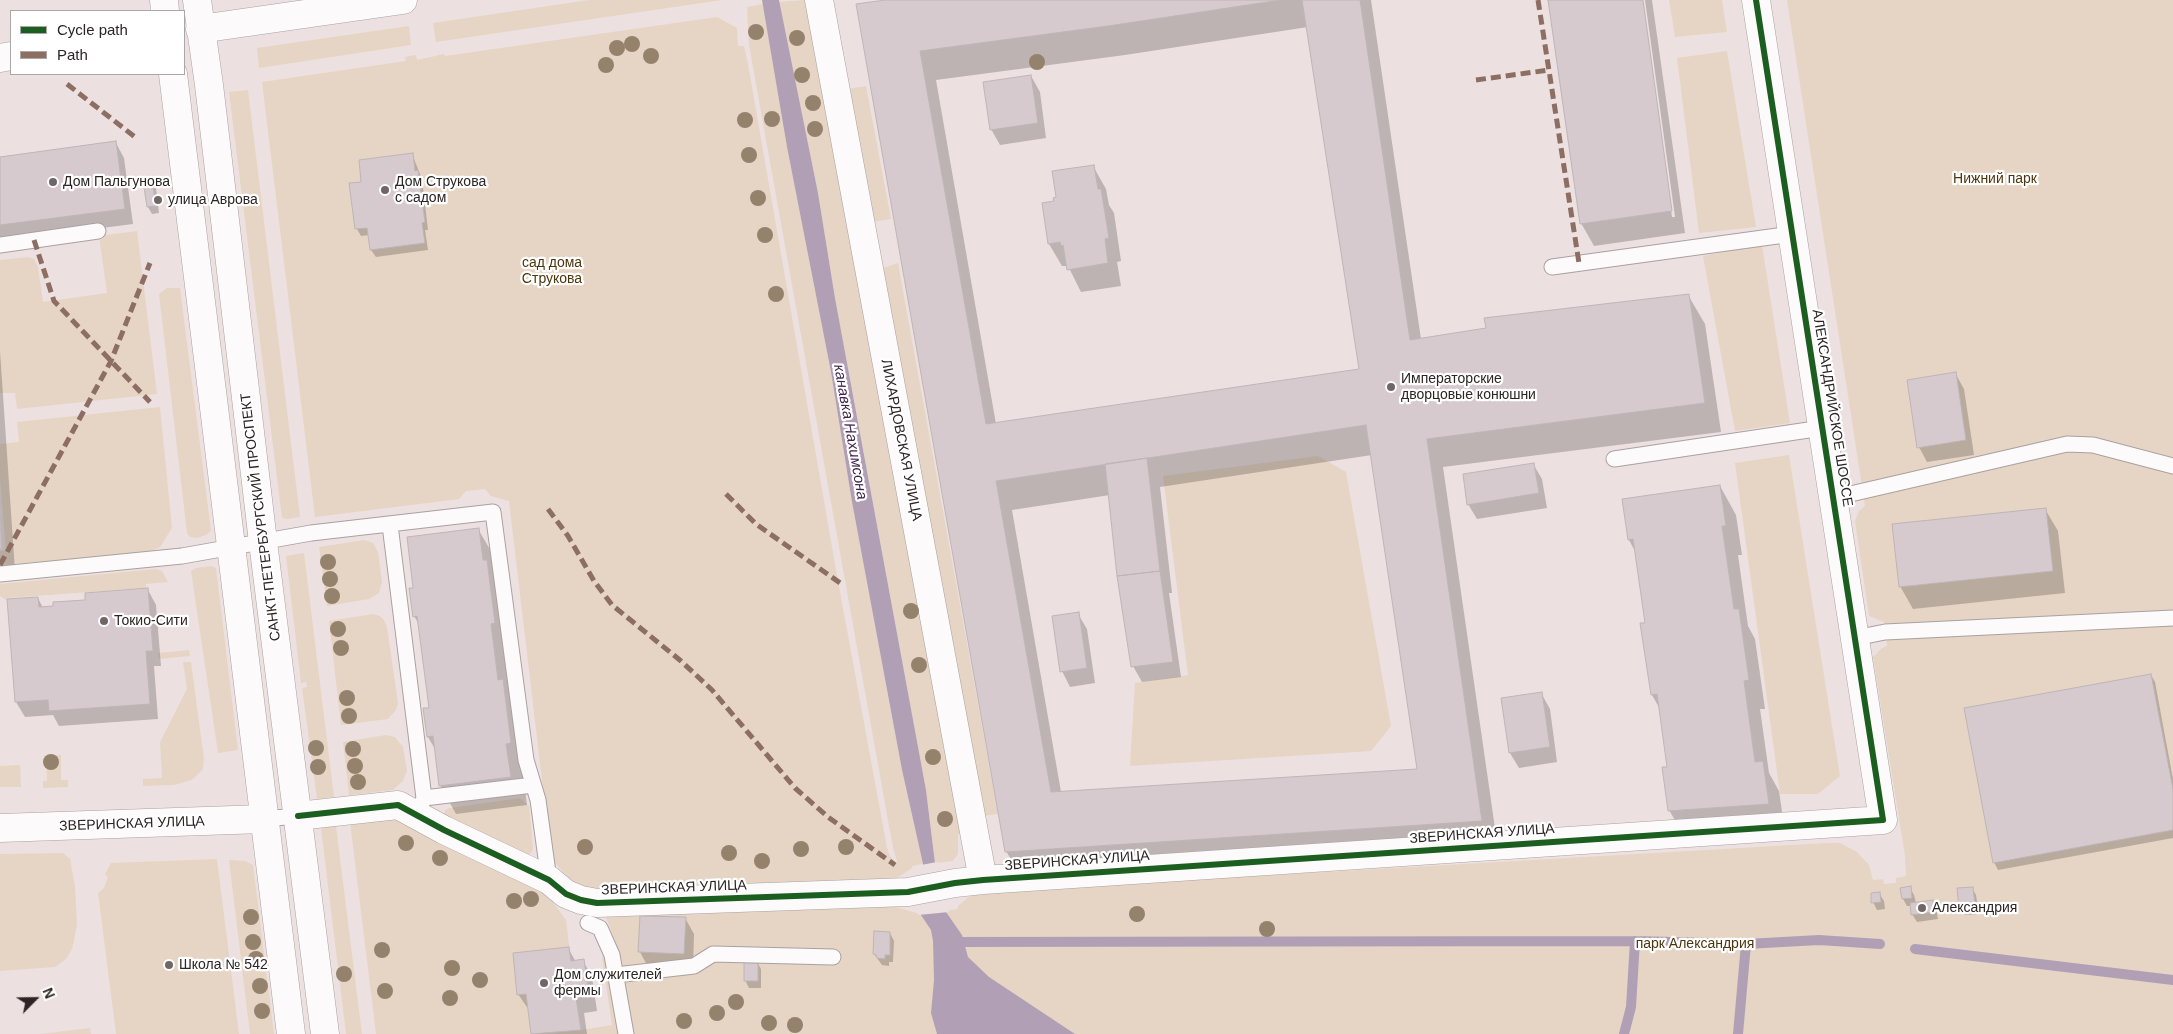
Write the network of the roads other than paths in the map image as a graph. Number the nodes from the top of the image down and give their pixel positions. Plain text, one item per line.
1 (197, 0) edge
2 (403, 0) edge
3 (819, 0) edge
4 (1756, 0) edge
5 (192, 31) edge
6 (173, 75) edge
7 (98, 231) dead end
8 (1792, 234) junction
9 (0, 245) edge
10 (1552, 267) dead end
11 (1822, 428) junction
12 (1614, 459) dead end
13 (2173, 466) edge
14 (1833, 498) junction
15 (390, 525) junction
16 (263, 542) junction
17 (230, 548) junction
18 (0, 574) edge
19 (2173, 618) edge
20 (1855, 638) junction
21 (533, 785) junction
22 (421, 807) junction
23 (298, 816) junction
24 (264, 819) junction
25 (1883, 820) joint
26 (0, 828) edge
27 (549, 880) junction
28 (983, 880) junction
29 (588, 922) dead end
30 (833, 957) dead end
31 (616, 975) junction
32 (291, 1034) edge
33 (325, 1034) edge
34 (626, 1034) edge

1 - 5 street, САНКТ-ПЕТЕРБУРГСКИЙ ПРОСПЕКТ
2 - 5 street
3 - 28 street, ЛИХАРДОВСКАЯ УЛИЦА
4 - 8 street, АЛЕКСАНДРИЙСКОЕ ШОССЕ
5 - 16 street, САНКТ-ПЕТЕРБУРГСКИЙ ПРОСПЕКТ
6 - 17 street
7 - 9 lane
8 - 10 lane
8 - 11 street, АЛЕКСАНДРИЙСКОЕ ШОССЕ
11 - 12 lane
11 - 14 street, АЛЕКСАНДРИЙСКОЕ ШОССЕ
13 - 14 lane
14 - 20 street, АЛЕКСАНДРИЙСКОЕ ШОССЕ
15 - 16 lane
15 - 21 lane
15 - 22 lane
16 - 17 lane
16 - 23 street, САНКТ-ПЕТЕРБУРГСКИЙ ПРОСПЕКТ
17 - 18 lane
17 - 24 street
19 - 20 lane
20 - 25 street, АЛЕКСАНДРИЙСКОЕ ШОССЕ
21 - 22 lane
21 - 27 lane
22 - 23 street, ЗВЕРИНСКАЯ УЛИЦА
22 - 27 street, ЗВЕРИНСКАЯ УЛИЦА
23 - 24 lane
23 - 33 street, САНКТ-ПЕТЕРБУРГСКИЙ ПРОСПЕКТ
24 - 26 street, ЗВЕРИНСКАЯ УЛИЦА
24 - 32 street
25 - 28 street, ЗВЕРИНСКАЯ УЛИЦА
27 - 28 street, ЗВЕРИНСКАЯ УЛИЦА
29 - 31 lane
30 - 31 lane
31 - 34 lane

